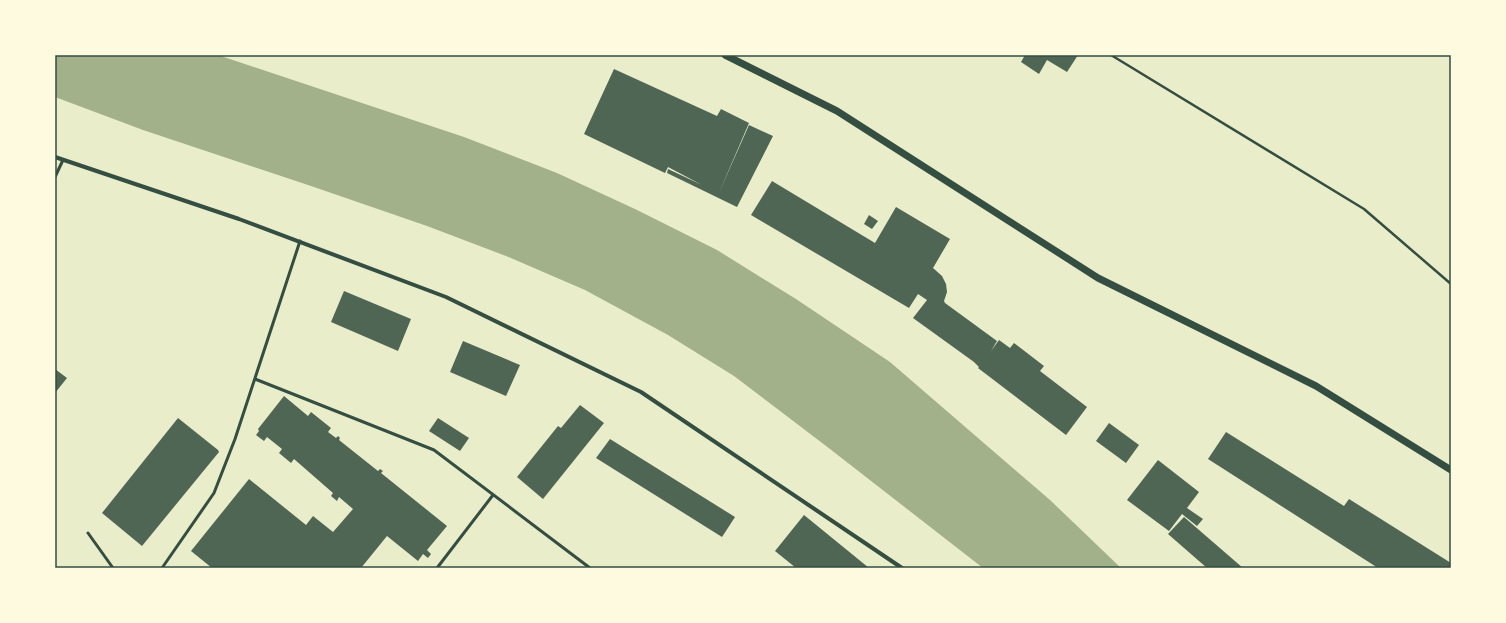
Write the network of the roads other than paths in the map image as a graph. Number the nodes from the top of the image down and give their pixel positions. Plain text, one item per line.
1 (725, 55) edge
2 (55, 157) edge
3 (63, 160) junction
4 (55, 177) edge
5 (300, 241) junction
6 (255, 379) junction
7 (1451, 470) edge
8 (493, 495) junction
9 (88, 533) dead end
10 (113, 568) edge
11 (162, 568) edge
12 (437, 568) edge
13 (590, 568) edge
14 (902, 568) edge

1 - 7 street
2 - 3 street
3 - 4 lane
3 - 5 street
5 - 6 lane
5 - 14 street
6 - 8 lane
6 - 11 lane
8 - 12 lane
8 - 13 lane
9 - 10 lane

